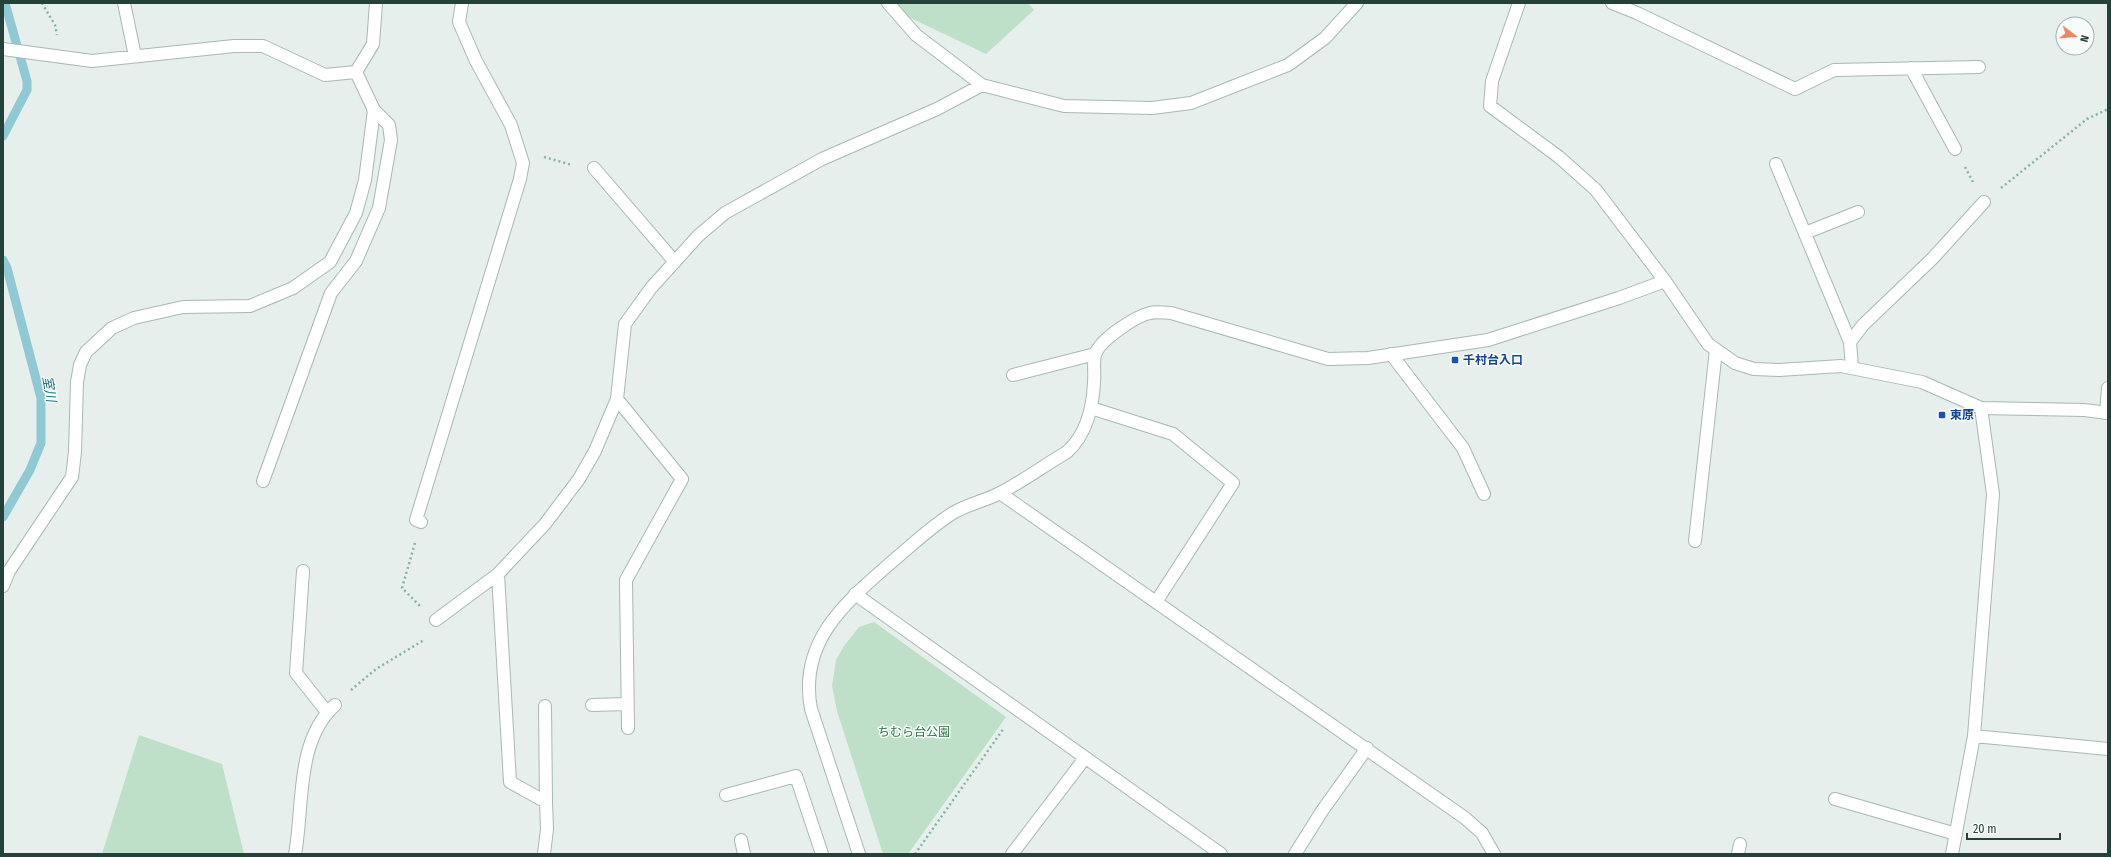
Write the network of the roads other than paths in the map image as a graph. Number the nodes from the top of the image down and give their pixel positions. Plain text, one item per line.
1 (124, 3) edge
2 (376, 3) edge
3 (462, 3) edge
4 (888, 3) edge
5 (1357, 3) edge
6 (1519, 3) edge
7 (1612, 3) edge
8 (3, 50) edge
9 (136, 56) junction
10 (1979, 67) dead end
11 (1911, 68) junction
12 (356, 72) junction
13 (982, 85) junction
14 (373, 109) junction
15 (1955, 150) road end
16 (1776, 164) dead end
17 (594, 168) dead end
18 (1984, 202) road end
19 (1858, 212) dead end
20 (1805, 233) junction
21 (675, 262) junction
22 (1665, 281) junction
23 (1850, 342) junction
24 (1716, 350) junction
25 (1095, 354) junction
26 (1391, 354) junction
27 (1852, 368) junction
28 (1013, 375) dead end
29 (2108, 388) edge
30 (617, 399) junction
31 (1091, 408) junction
32 (1981, 408) junction
33 (2107, 413) edge
34 (263, 481) dead end
35 (1000, 493) junction
36 (1484, 494) dead end
37 (421, 522) road end
38 (1696, 541) dead end
39 (303, 571) dead end
40 (498, 574) junction
41 (3, 586) edge
42 (855, 594) junction
43 (1156, 602) junction
44 (436, 620) road end
45 (627, 704) junction
46 (592, 705) dead end
47 (544, 706) dead end
48 (628, 728) dead end
49 (1974, 736) junction
50 (1366, 748) junction
51 (2108, 749) edge
52 (1085, 758) junction
53 (726, 795) dead end
54 (1835, 799) dead end
55 (546, 802) junction
56 (1956, 834) junction
57 (741, 840) dead end
58 (295, 854) edge
59 (544, 854) edge
60 (744, 854) edge
61 (822, 854) edge
62 (859, 854) edge
63 (1012, 854) edge
64 (1221, 854) edge
65 (1295, 854) edge
66 (1494, 854) edge
67 (1952, 854) edge

1 - 9 street
2 - 12 street
3 - 37 street
4 - 13 street
5 - 13 street
6 - 22 street
7 - 11 street
8 - 9 street
9 - 12 street
10 - 11 street
11 - 15 street
12 - 14 street
13 - 21 street
14 - 34 street
14 - 41 street
16 - 20 street
17 - 21 street
18 - 23 street
19 - 20 street
20 - 23 street
21 - 30 street
22 - 24 street
22 - 26 street
23 - 27 street
24 - 27 street
24 - 38 street
25 - 26 street
25 - 28 street
25 - 31 street
26 - 36 street
27 - 32 street
29 - 33 street
30 - 40 street
30 - 45 street
31 - 35 street
31 - 43 street
32 - 33 street
32 - 49 street
35 - 42 street
35 - 43 street
39 - 58 street
40 - 44 street
40 - 55 street
42 - 52 street
42 - 62 street
43 - 50 street
45 - 46 street
45 - 48 street
47 - 55 street
49 - 51 street
49 - 56 street
50 - 65 street
50 - 66 street
52 - 63 street
52 - 64 street
53 - 61 street
54 - 56 street
55 - 59 street
56 - 67 street
57 - 60 street

